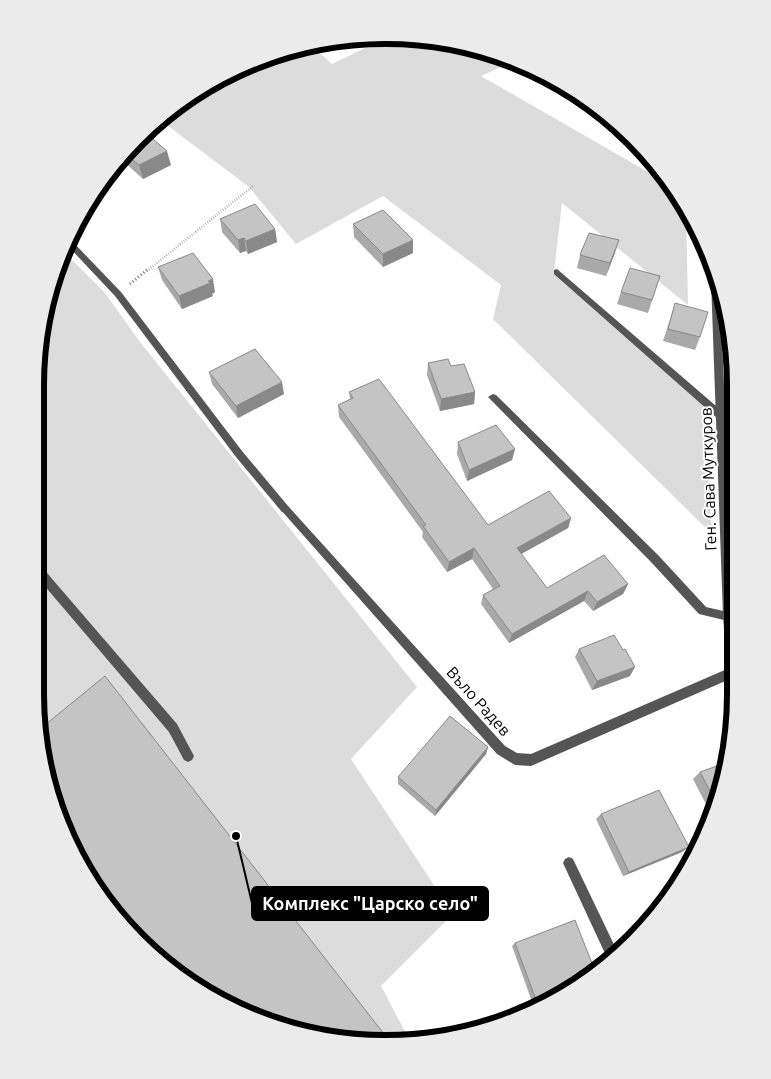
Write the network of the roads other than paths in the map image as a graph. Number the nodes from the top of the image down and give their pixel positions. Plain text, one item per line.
1 (74, 247) edge
2 (557, 272) dead end
3 (716, 296) edge
4 (493, 397) dead end
5 (720, 414) junction
6 (727, 521) edge
7 (44, 577) edge
8 (727, 616) edge
9 (727, 677) edge
10 (188, 756) dead end
11 (569, 863) dead end
12 (610, 951) edge

1 - 9 street, Въло Радев
2 - 5 street
3 - 5 street, Ген. Сава Муткуров
4 - 8 street
5 - 6 street, Ген. Сава Муткуров
7 - 10 street
11 - 12 street

